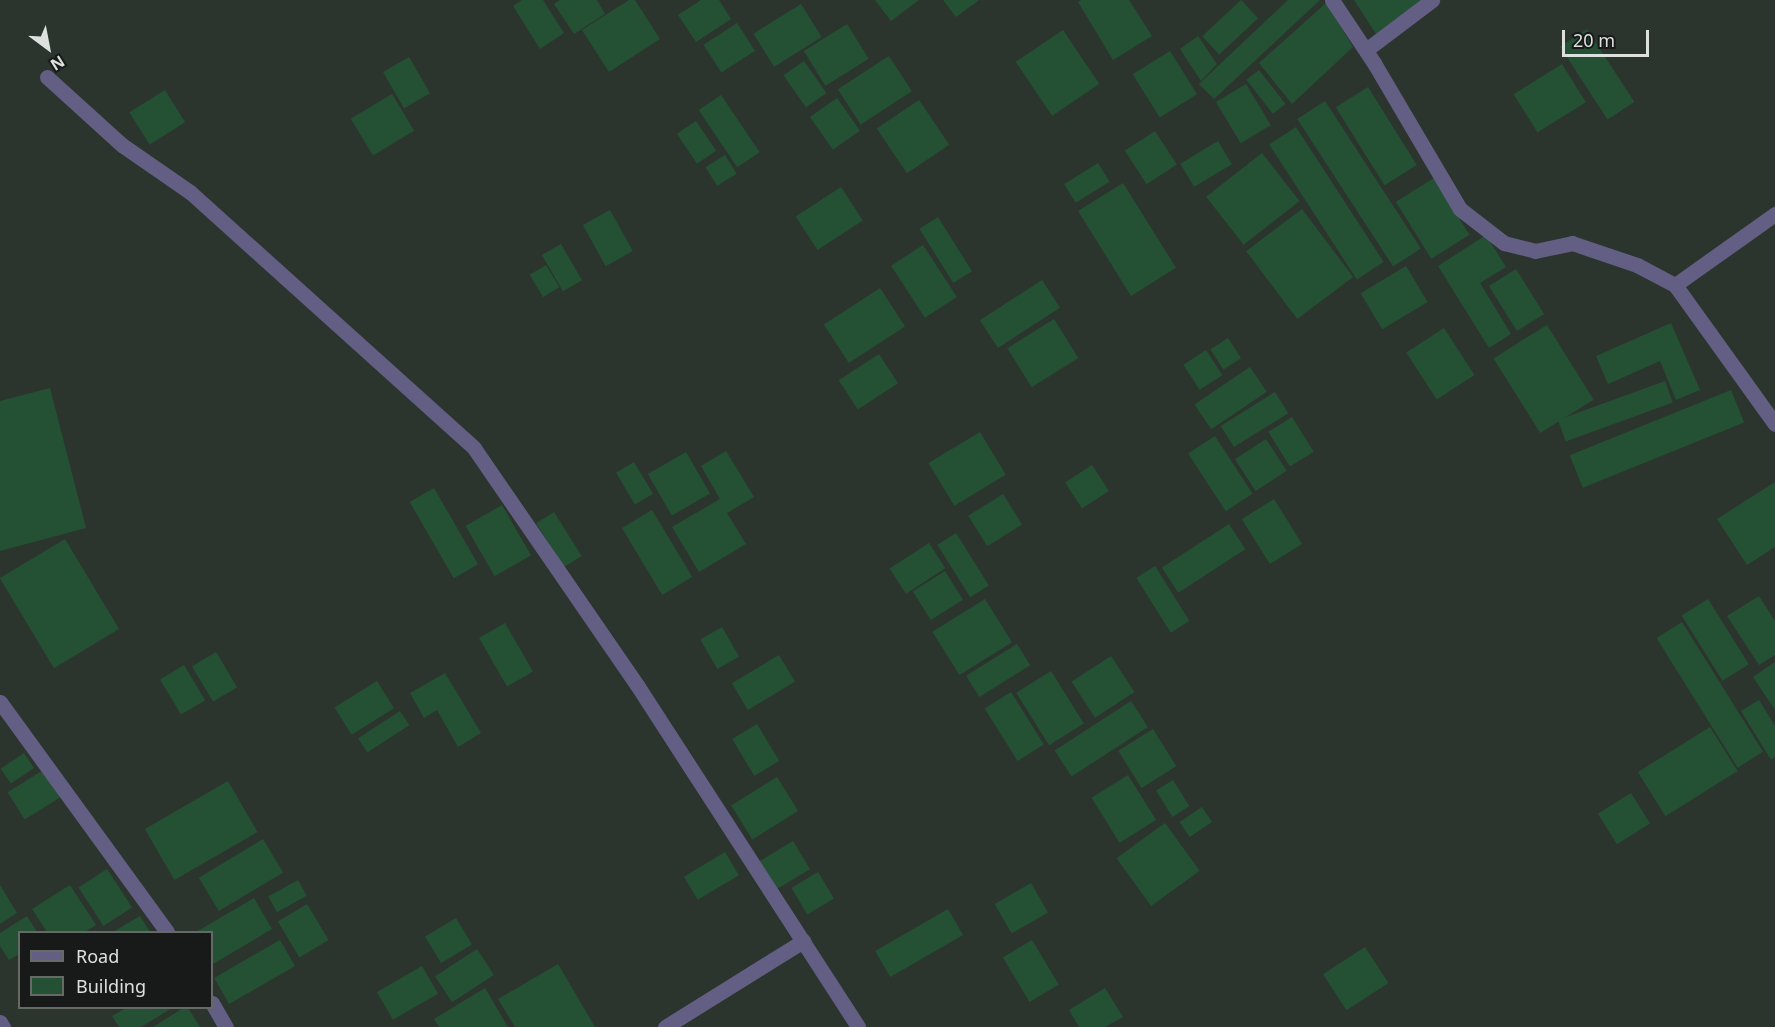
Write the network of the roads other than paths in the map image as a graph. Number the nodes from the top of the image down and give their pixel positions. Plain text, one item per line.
1 (1332, 0) edge
2 (1432, 0) edge
3 (1366, 50) junction
4 (47, 77) dead end
5 (1775, 214) edge
6 (1675, 285) junction
7 (1775, 424) edge
8 (0, 702) edge
9 (166, 931) edge
10 (803, 941) junction
11 (213, 1005) edge
12 (0, 1022) edge
13 (3, 1027) edge
14 (226, 1027) edge
15 (665, 1027) edge
16 (858, 1027) edge

1 - 3 street
2 - 3 street
3 - 6 street
4 - 10 street
5 - 6 street
6 - 7 street
8 - 9 street
10 - 15 street
10 - 16 street
11 - 14 street
12 - 13 street

